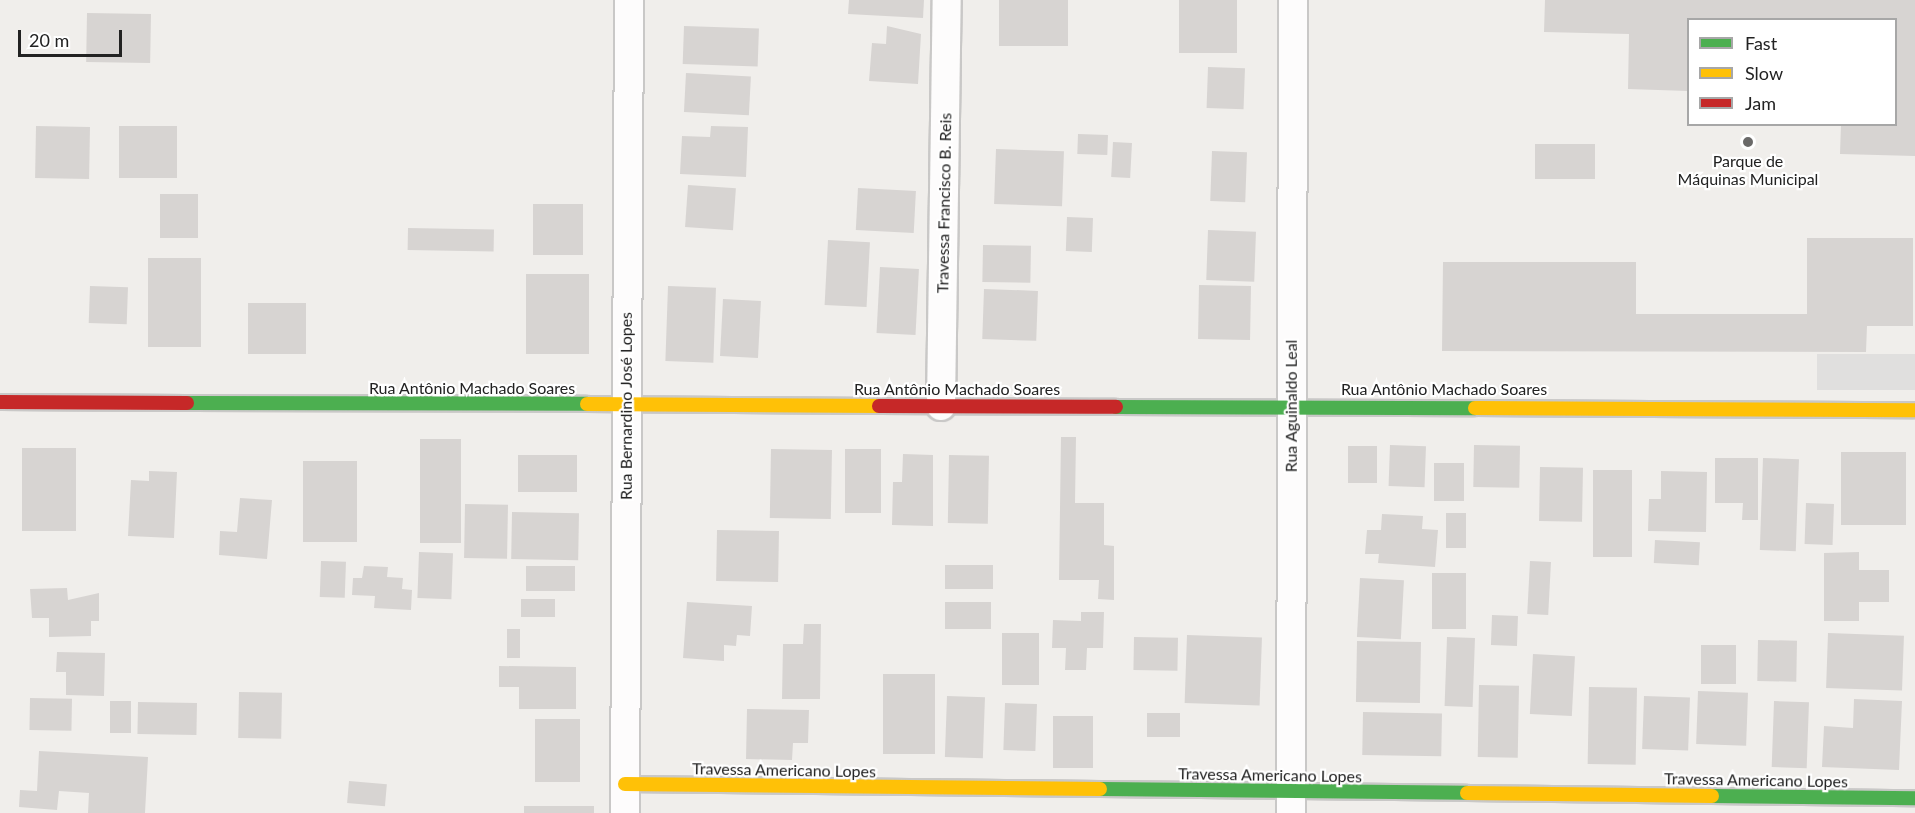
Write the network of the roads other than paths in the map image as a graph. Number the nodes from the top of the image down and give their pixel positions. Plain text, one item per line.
1 (629, 0) edge
2 (948, 0) edge
3 (1293, 0) edge
4 (0, 402) edge
5 (1292, 405) junction
6 (625, 406) junction
7 (941, 406) junction
8 (1915, 410) edge
9 (625, 784) junction
10 (1915, 798) edge
11 (1291, 803) edge
12 (625, 813) edge

1 - 6 street, Rua Bernardino José Lopes
2 - 7 street, Travessa Francisco B. Reis
3 - 5 street, Rua Aguinaldo Leal
4 - 6 street, Rua Antônio Machado Soares
5 - 7 street, Rua Antônio Machado Soares
5 - 8 street, Rua Antônio Machado Soares
5 - 11 street, Rua Aguinaldo Leal
6 - 7 street, Rua Antônio Machado Soares
6 - 9 street, Rua Bernardino José Lopes
9 - 11 street, Travessa Americano Lopes
9 - 12 street, Rua Bernardino José Lopes
10 - 11 street, Travessa Americano Lopes

